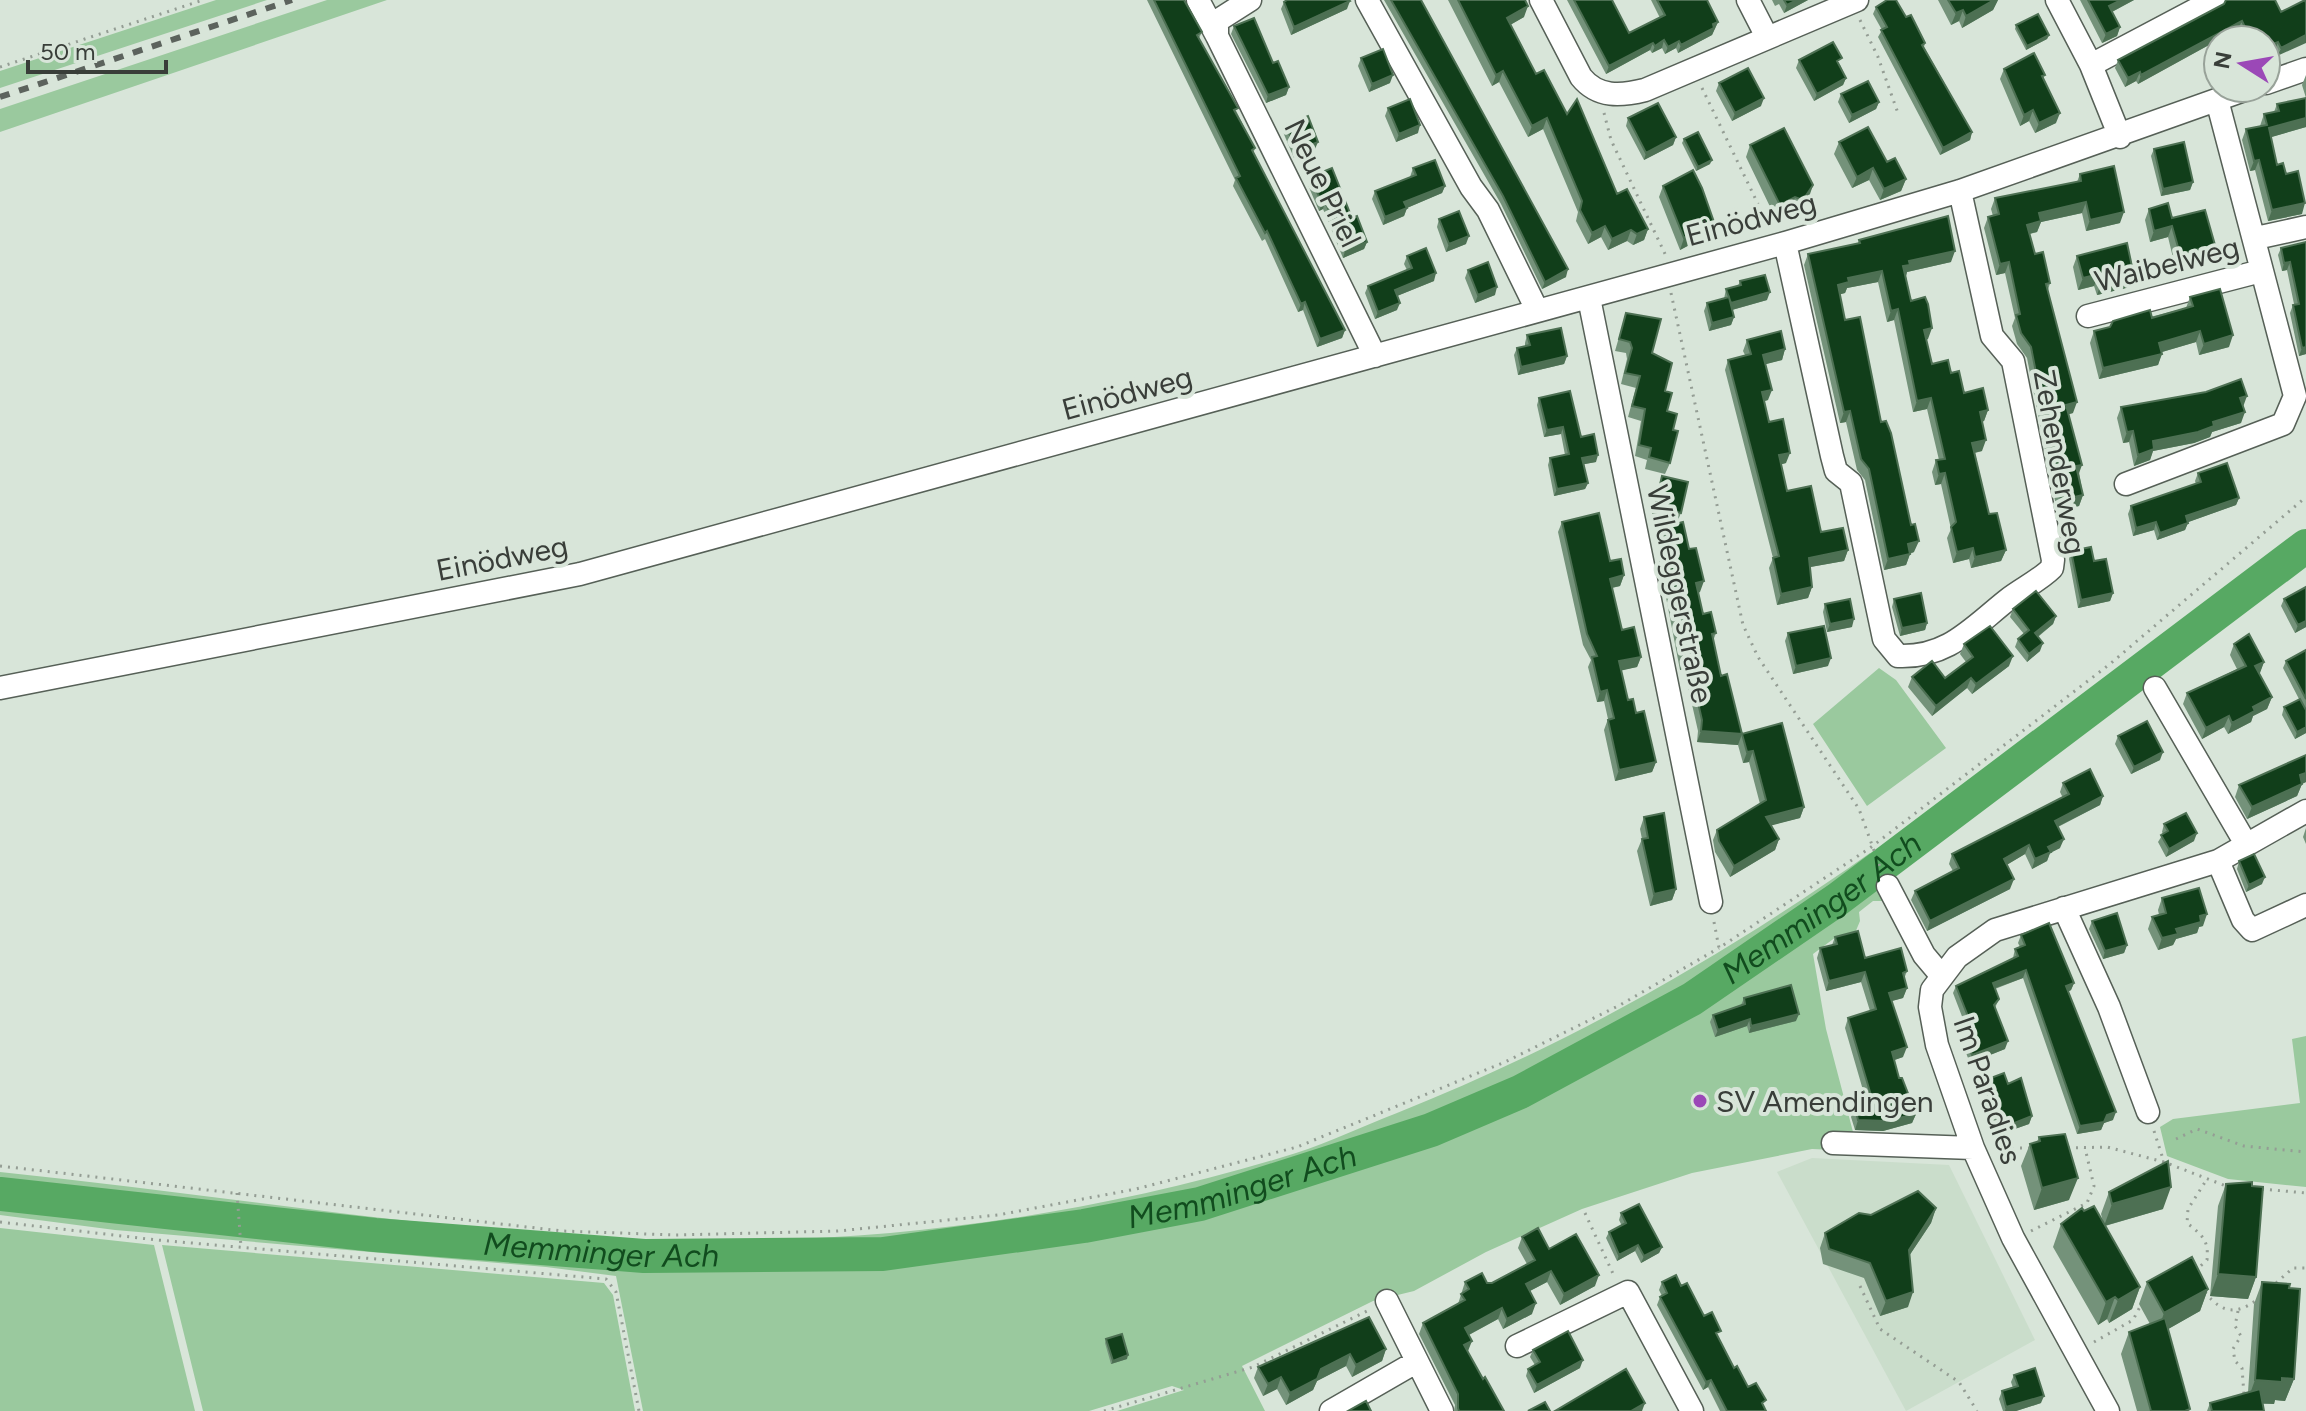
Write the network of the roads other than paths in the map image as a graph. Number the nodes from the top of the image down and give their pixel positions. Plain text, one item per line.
1 (1198, 0) edge
2 (1250, 0) edge
3 (1367, 0) edge
4 (1541, 0) edge
5 (1748, 0) edge
6 (2057, 0) edge
7 (2214, 0) edge
8 (1854, 1) edge
9 (1217, 36) junction
10 (1767, 37) junction
11 (2091, 65) junction
12 (2306, 69) edge
13 (2282, 77) edge
14 (2207, 104) edge
15 (2218, 104) edge
16 (2120, 137) junction
17 (1960, 191) junction
18 (2306, 227) edge
19 (2256, 238) junction
20 (1785, 243) junction
21 (2261, 271) junction
22 (1589, 298) junction
23 (1537, 310) junction
24 (2088, 316) dead end
25 (1375, 356) junction
26 (2297, 371) edge
27 (2126, 484) dead end
28 (0, 688) edge
29 (2155, 688) dead end
30 (2306, 811) edge
31 (2246, 844) junction
32 (2218, 861) junction
33 (1888, 886) dead end
34 (1711, 902) road end
35 (2306, 905) edge
36 (2064, 908) junction
37 (1940, 974) junction
38 (2148, 1112) road end
39 (1833, 1143) dead end
40 (1973, 1148) junction
41 (1387, 1301) road end
42 (1517, 1346) dead end
43 (1416, 1362) junction
44 (1690, 1410) edge
45 (1331, 1411) edge
46 (1442, 1411) edge
47 (2108, 1411) edge

1 - 9 street, Neue Priel
2 - 9 street
3 - 23 street
4 - 10 street
5 - 10 street
6 - 11 street
7 - 11 street
8 - 10 street
9 - 25 street, Neue Priel
11 - 16 street
12 - 13 street
14 - 16 street, Einödweg
15 - 19 street, Waibelweg
16 - 17 street, Einödweg
17 - 20 street, Einödweg
17 - 20 street, Zehenderweg
18 - 19 street, Waibelweg
19 - 21 street, Waibelweg
20 - 22 street, Einödweg
21 - 24 street, Waibelweg
21 - 26 street, Waibelweg
22 - 23 street, Einödweg
22 - 34 street, Wildeggerstraße
23 - 25 street, Einödweg
25 - 28 street, Einödweg
26 - 27 street, Waibelweg
29 - 31 street
30 - 31 street
31 - 32 street
32 - 35 street
32 - 36 street
33 - 37 street
36 - 37 street
36 - 38 street
37 - 40 street, Im Paradies
39 - 40 street
40 - 47 street, Im Paradies
41 - 43 street
42 - 44 street
43 - 45 street
43 - 46 street

